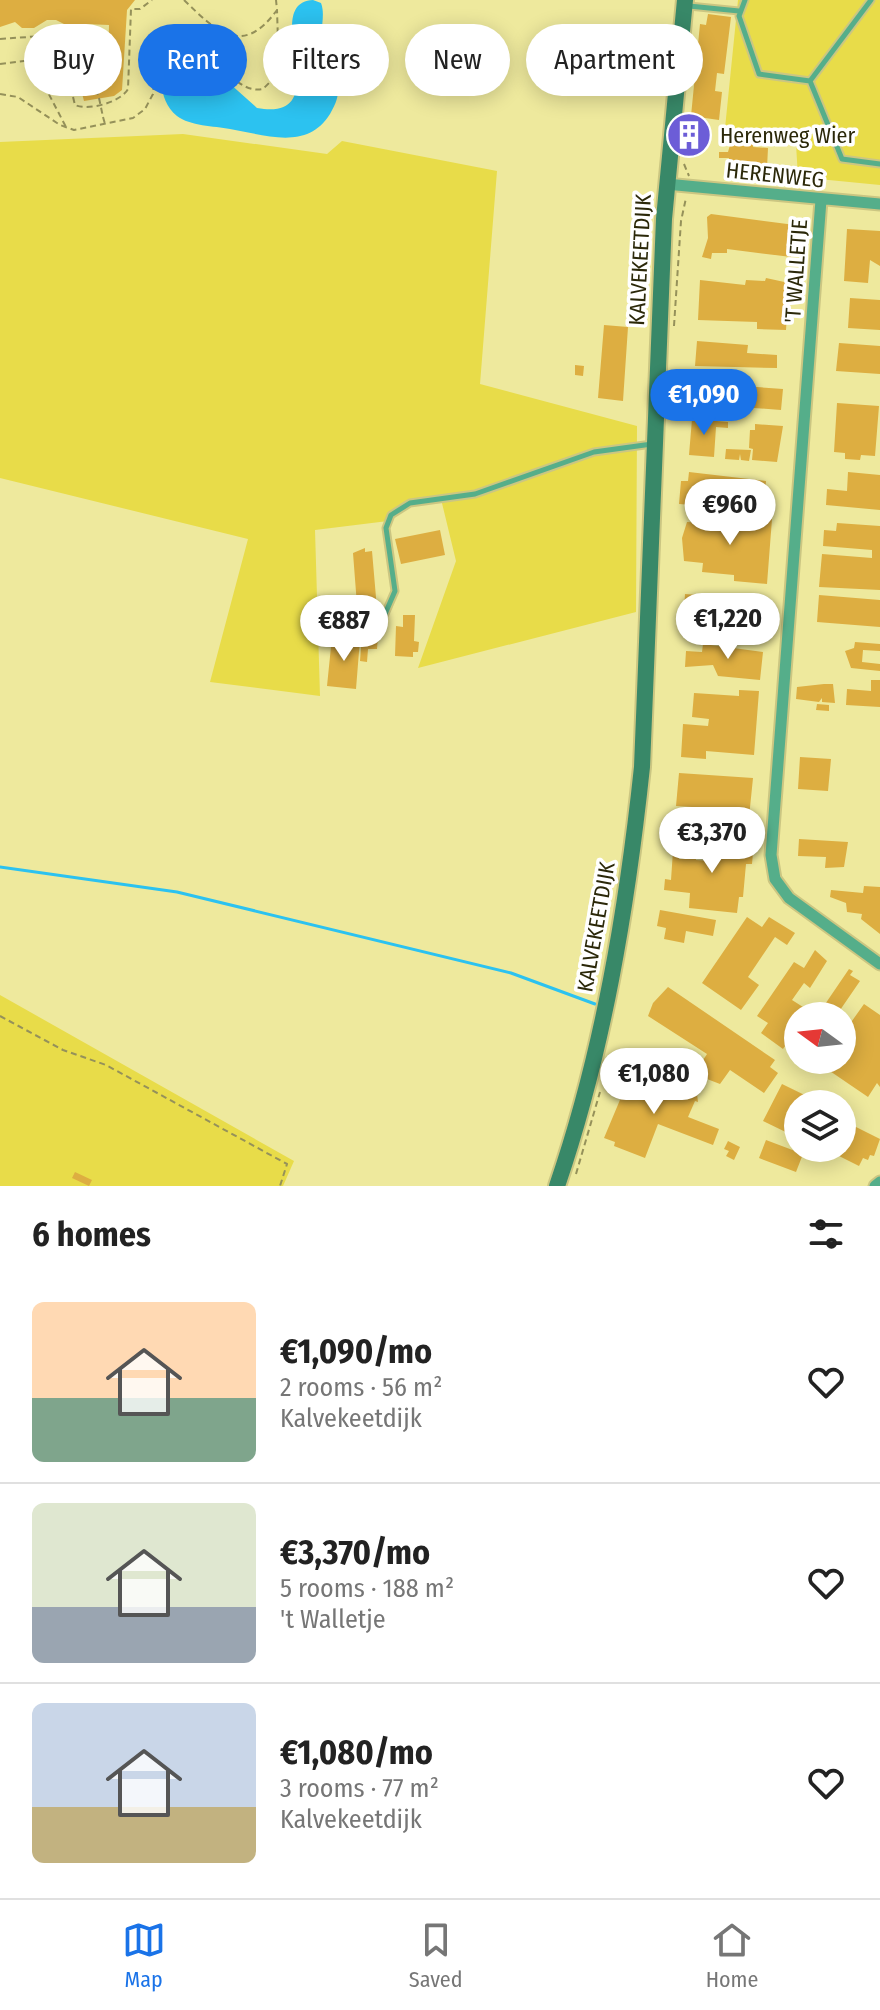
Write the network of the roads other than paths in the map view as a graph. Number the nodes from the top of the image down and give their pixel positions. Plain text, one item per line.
1 (745, 0) edge
2 (871, 0) edge
3 (685, 2) edge
4 (740, 11) junction
5 (810, 81) junction
6 (880, 164) edge
7 (666, 184) junction
8 (821, 200) junction
9 (880, 204) edge
10 (653, 443) junction
11 (385, 614) dead end
12 (880, 964) edge
13 (557, 1186) edge

1 - 4 lane
2 - 5 lane
3 - 4 lane
3 - 7 street, KALVEKEETDIJK
4 - 5 lane
5 - 6 lane
7 - 8 street, HERENWEG
7 - 10 street, KALVEKEETDIJK
8 - 9 street, HERENWEG
8 - 12 street, 'T WALLETJE
10 - 11 lane
10 - 13 street, KALVEKEETDIJK

